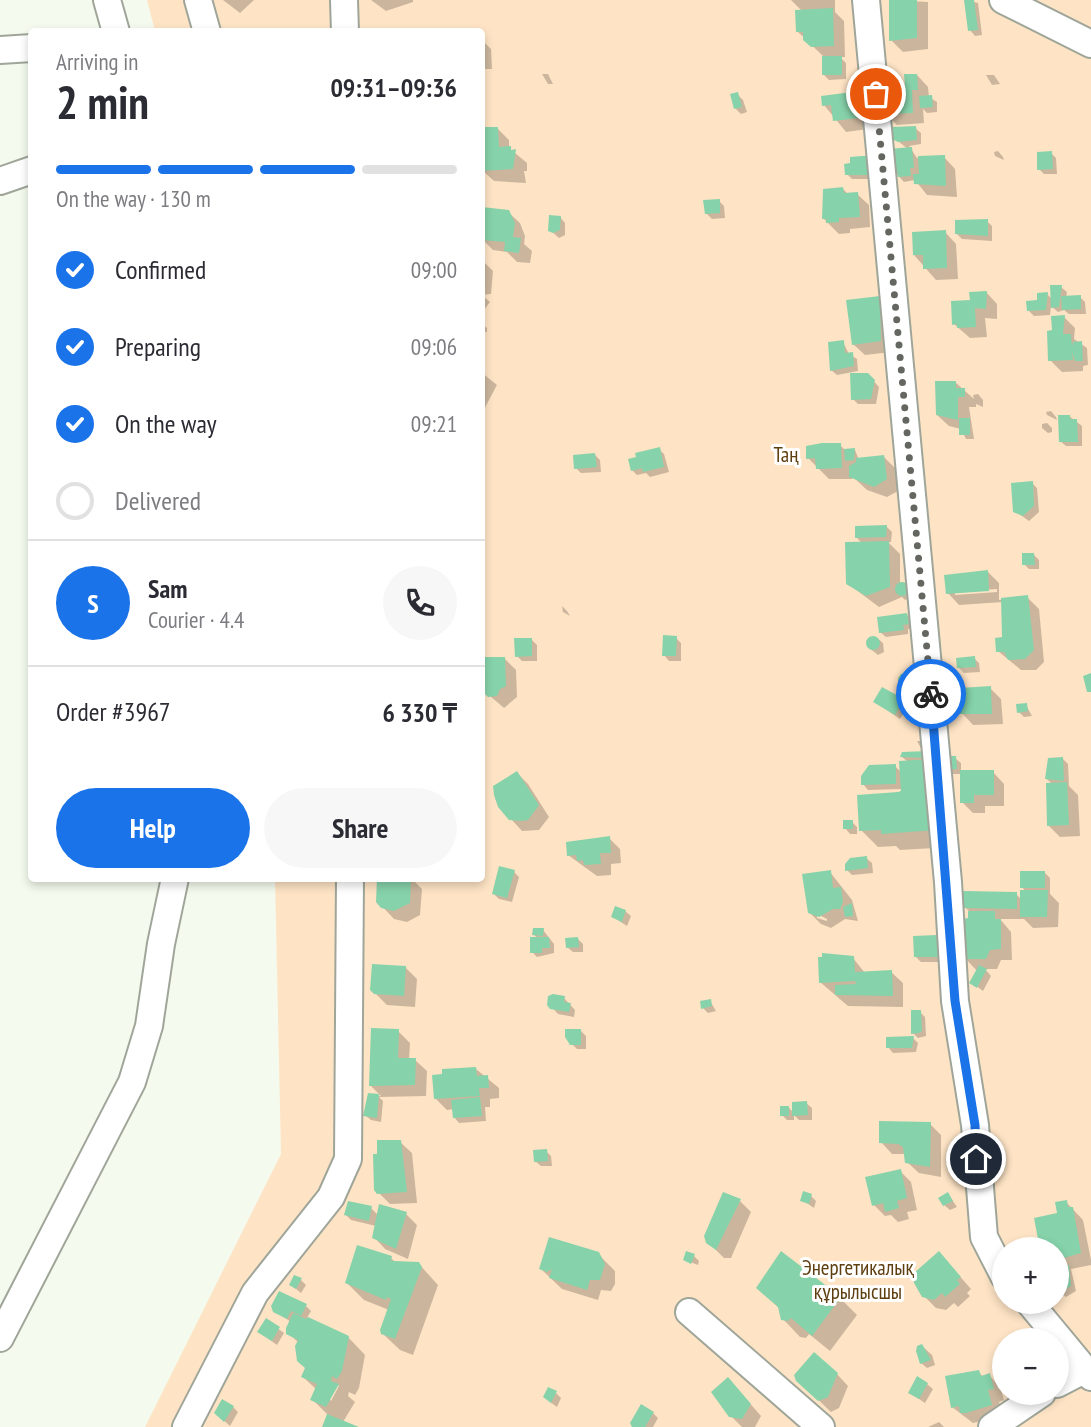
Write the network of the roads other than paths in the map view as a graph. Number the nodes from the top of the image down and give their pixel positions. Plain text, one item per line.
1 (107, 0) edge
2 (198, 0) edge
3 (344, 0) edge
4 (866, 0) edge
5 (1003, 0) edge
6 (115, 28) edge
7 (206, 28) edge
8 (345, 28) edge
9 (1091, 44) edge
10 (28, 48) edge
11 (0, 50) edge
12 (28, 171) edge
13 (0, 181) edge
14 (175, 882) edge
15 (349, 882) edge
16 (992, 1253) edge
17 (689, 1312) dead end
18 (1039, 1314) edge
19 (0, 1338) edge
20 (1088, 1373) edge
21 (1069, 1380) edge
22 (1024, 1405) edge
23 (186, 1427) edge
24 (821, 1427) edge
25 (992, 1427) edge

1 - 6 street
2 - 7 street
3 - 8 street
4 - 16 street
5 - 9 street
10 - 11 street
12 - 13 street
14 - 19 street
15 - 23 street
17 - 24 street
18 - 20 street
20 - 21 street
22 - 25 street

